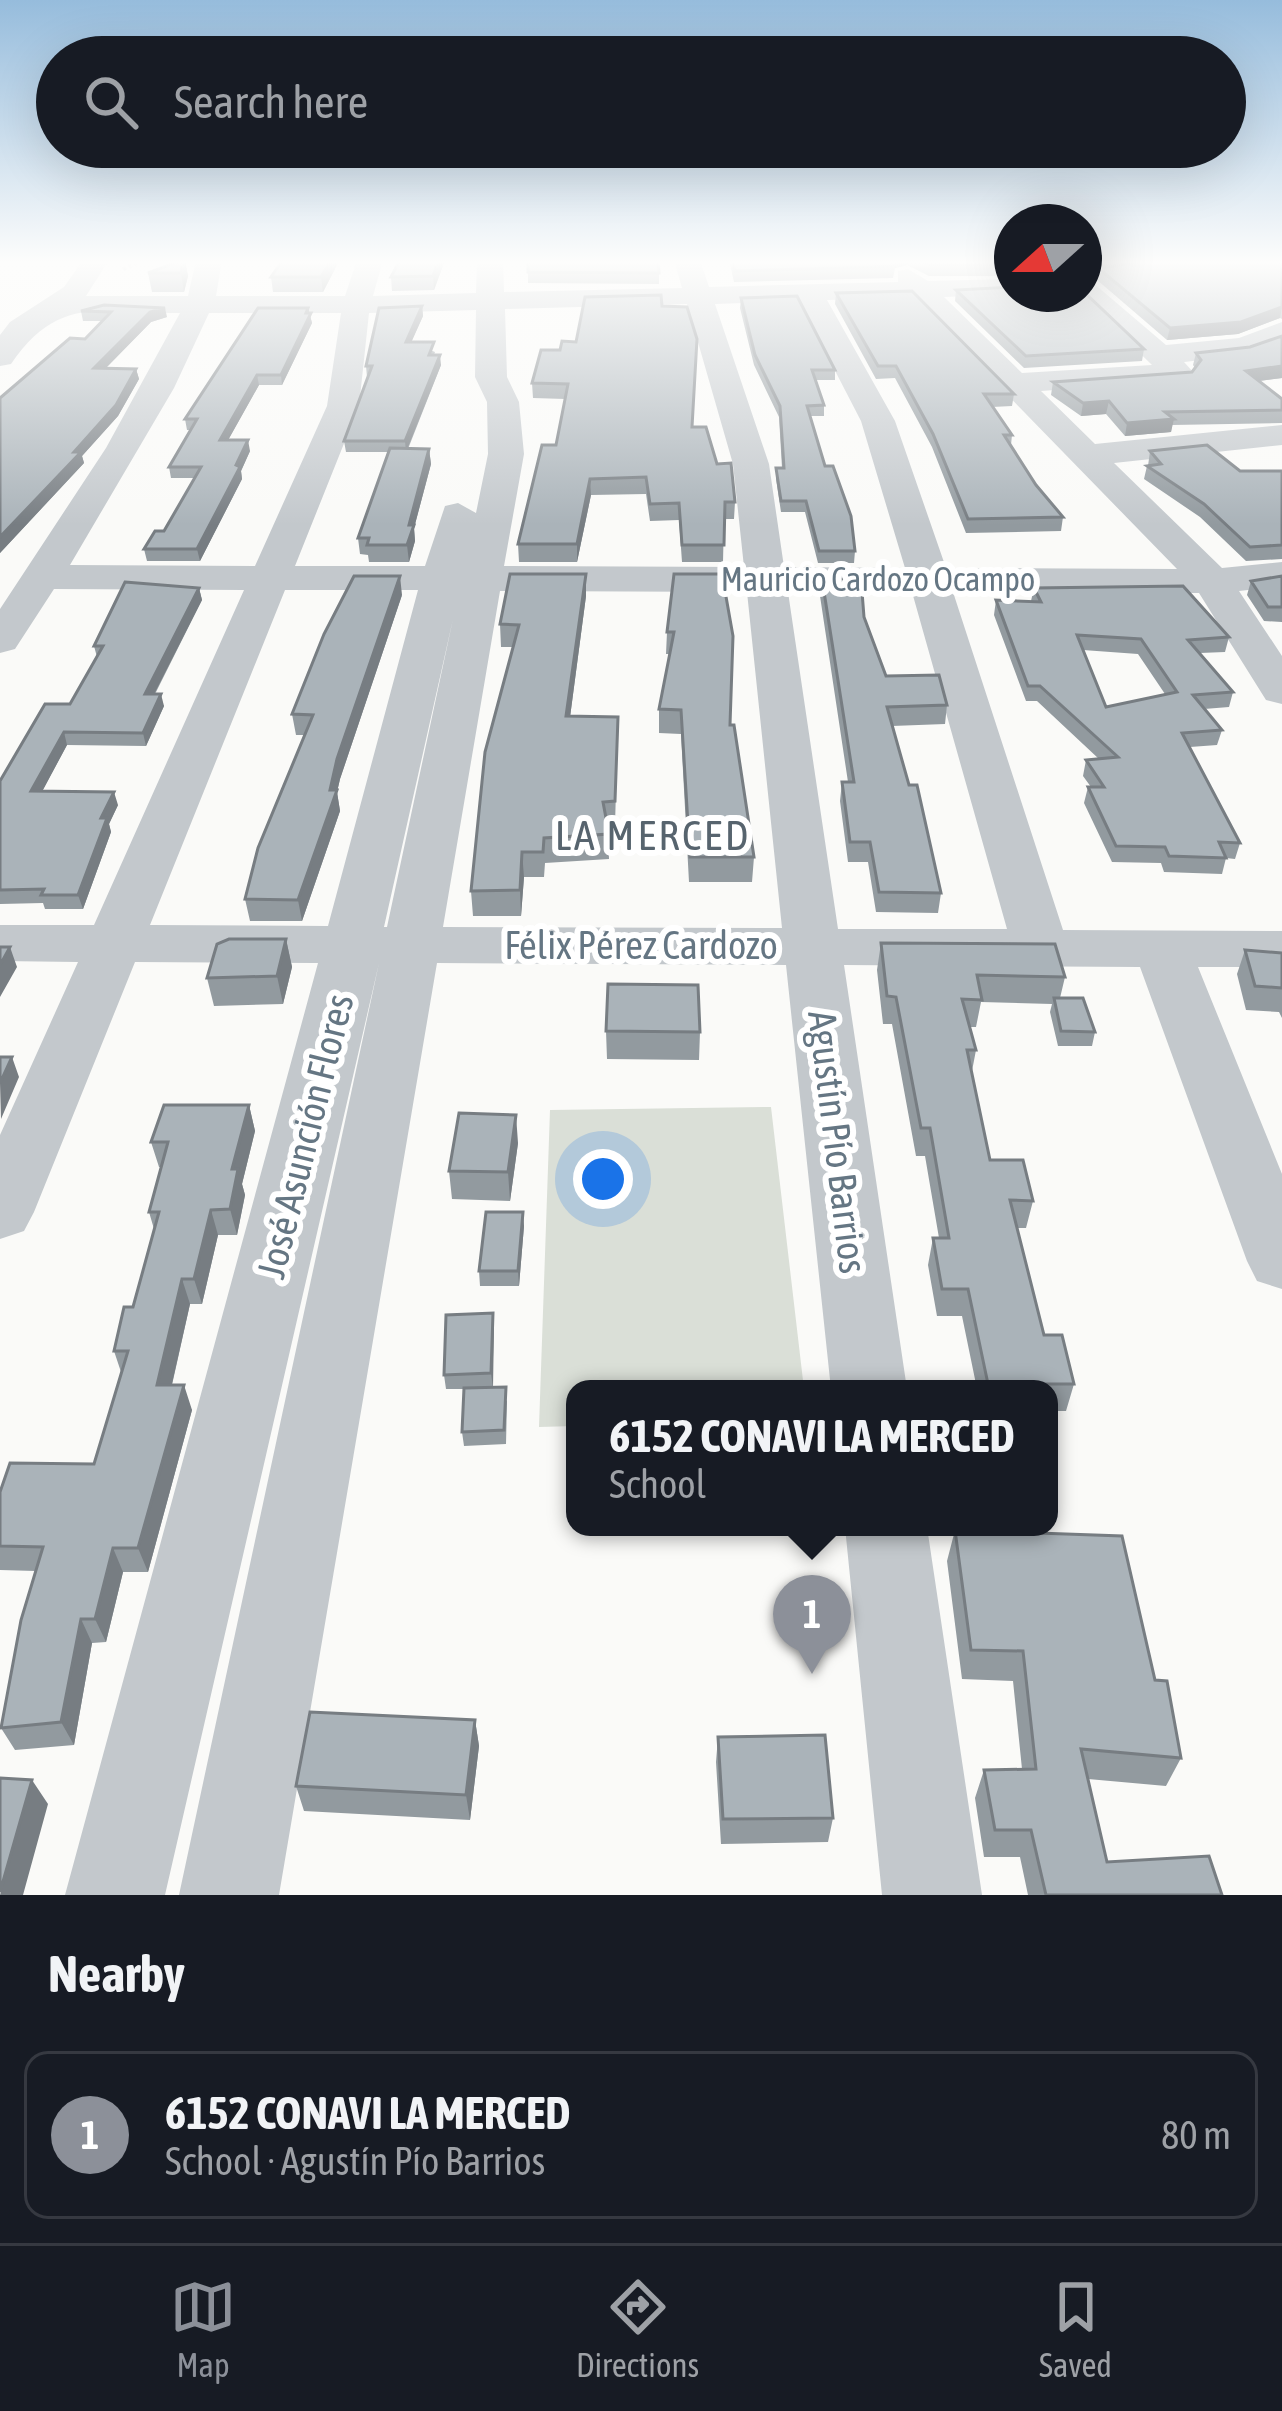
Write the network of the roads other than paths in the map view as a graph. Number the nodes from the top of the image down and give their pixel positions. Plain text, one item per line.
1 (174, 348) edge
2 (350, 348) edge
3 (490, 348) edge
4 (716, 348) edge
5 (839, 348) edge
6 (982, 348) edge
7 (1156, 348) edge
8 (1224, 348) edge
9 (1163, 355) junction
10 (1018, 383) junction
11 (1282, 435) edge
12 (1088, 454) junction
13 (1282, 574) edge
14 (42, 577) junction
15 (271, 578) junction
16 (462, 578) junction
17 (765, 579) junction
18 (928, 580) junction
19 (1212, 580) junction
20 (0, 640) edge
21 (1282, 690) edge
22 (0, 943) edge
23 (117, 944) junction
24 (814, 944) junction
25 (382, 946) junction
26 (1161, 947) junction
27 (1041, 949) junction
28 (1282, 949) edge
29 (0, 1212) edge
30 (1282, 1261) edge
31 (868, 1380) edge
32 (887, 1536) edge
33 (115, 1895) edge
34 (229, 1895) edge
35 (932, 1895) edge

1 - 14 street
2 - 15 street
3 - 16 street, José Asunción Flores
4 - 17 street, Agustín Pío Barrios
5 - 18 street
6 - 10 street
7 - 9 street
8 - 9 street
9 - 10 street
10 - 12 street
11 - 12 street
12 - 19 street
13 - 19 street, Mauricio Cardozo Ocampo
14 - 15 street, Mauricio Cardozo Ocampo
14 - 20 street
15 - 16 street, Mauricio Cardozo Ocampo
15 - 23 street
16 - 17 street, Mauricio Cardozo Ocampo
16 - 25 street, José Asunción Flores
17 - 18 street, Mauricio Cardozo Ocampo
17 - 24 street, Agustín Pío Barrios
18 - 19 street, Mauricio Cardozo Ocampo
18 - 27 street
19 - 21 street
22 - 23 street, Félix Pérez Cardozo
23 - 25 street, Félix Pérez Cardozo
23 - 29 street
24 - 25 street, Félix Pérez Cardozo
24 - 27 street, Félix Pérez Cardozo
24 - 31 street, Agustín Pío Barrios
25 - 33 street, José Asunción Flores
25 - 34 street, José Asunción Flores
26 - 27 street, Félix Pérez Cardozo
26 - 28 street, Félix Pérez Cardozo
26 - 30 street
32 - 35 street

